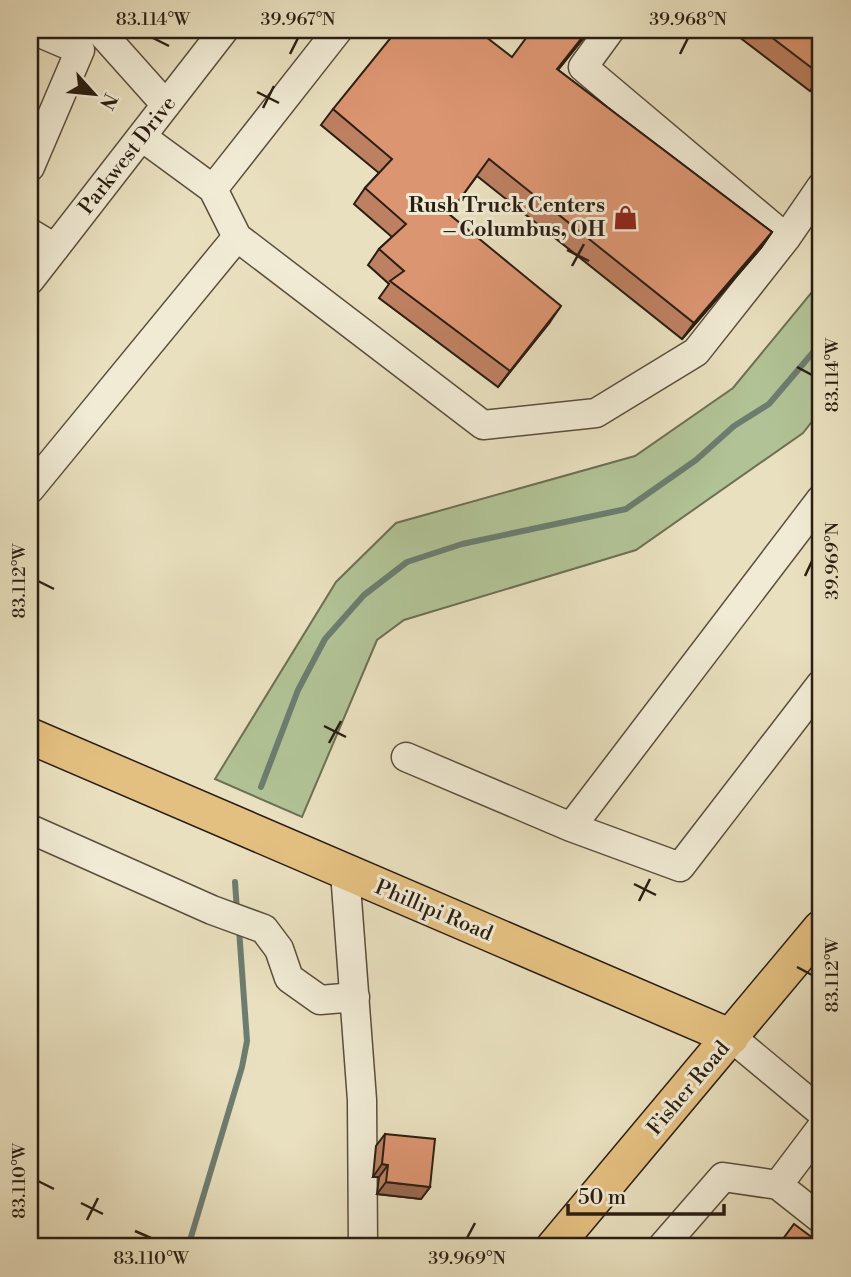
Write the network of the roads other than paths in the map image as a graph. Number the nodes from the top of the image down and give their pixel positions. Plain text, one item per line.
1 (33, 30) edge
2 (99, 30) edge
3 (224, 30) edge
4 (338, 30) edge
5 (610, 30) edge
6 (166, 105) junction
7 (142, 137) junction
8 (30, 167) edge
9 (821, 187) edge
10 (213, 189) junction
11 (812, 221) edge
12 (30, 233) edge
13 (237, 237) junction
14 (786, 238) junction
15 (55, 248) junction
16 (30, 280) edge
17 (30, 489) edge
18 (821, 499) edge
19 (821, 684) edge
20 (30, 736) edge
21 (406, 757) dead end
22 (571, 827) junction
23 (30, 829) edge
24 (345, 872) junction
25 (821, 928) edge
26 (355, 997) junction
27 (731, 1037) junction
28 (821, 1112) edge
29 (821, 1128) edge
30 (778, 1185) junction
31 (821, 1219) edge
32 (363, 1247) edge
33 (554, 1247) edge
34 (662, 1247) edge

1 - 8 street
2 - 6 street
3 - 6 street, Parkwest Drive
4 - 10 street
5 - 14 street
6 - 7 street, Parkwest Drive
7 - 10 street
7 - 15 street, Parkwest Drive
9 - 11 street
10 - 13 street
11 - 14 street
12 - 15 street
13 - 14 street
13 - 17 street
15 - 16 street, Parkwest Drive
18 - 22 street
19 - 22 street
20 - 24 main road, Phillipi Road
21 - 22 street
23 - 26 street
24 - 26 street
24 - 27 main road, Phillipi Road
25 - 27 main road, Fisher Road
26 - 32 street
27 - 28 street, Phillipi Road
27 - 33 main road, Fisher Road
29 - 30 street
30 - 31 street
30 - 34 street

